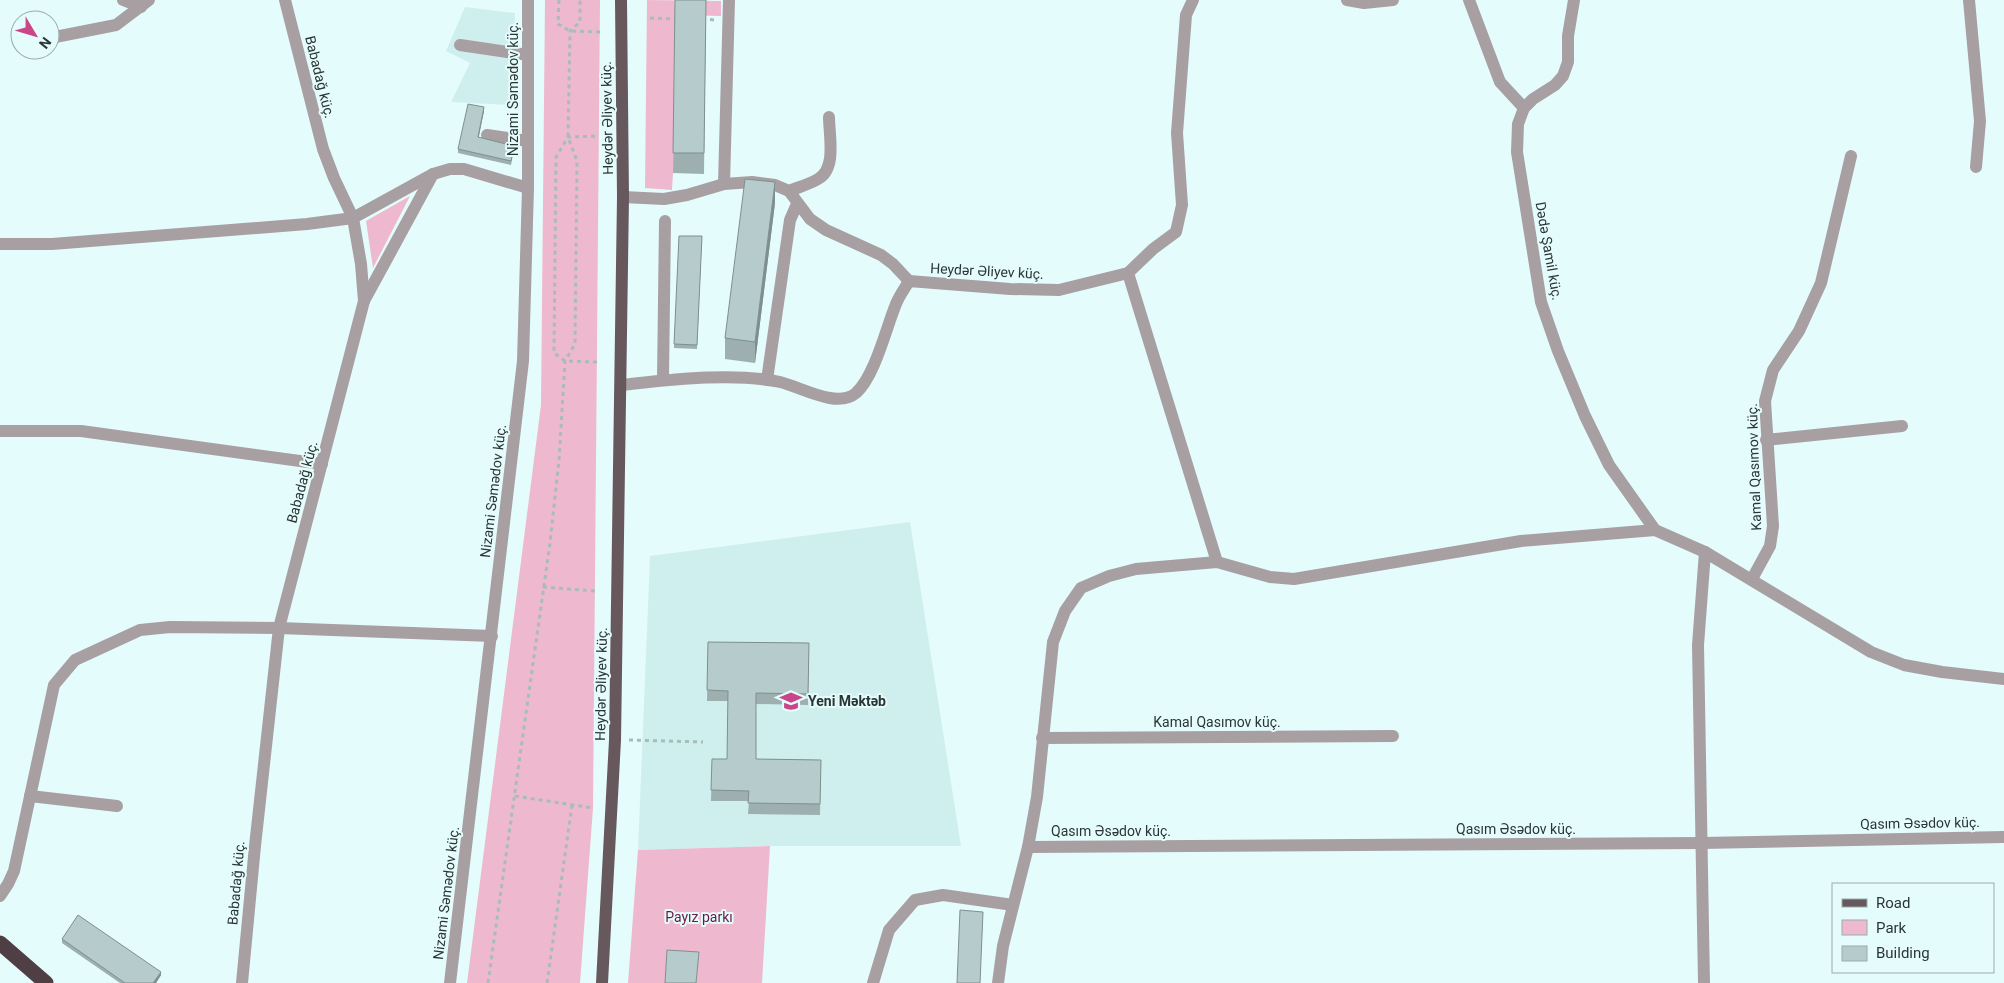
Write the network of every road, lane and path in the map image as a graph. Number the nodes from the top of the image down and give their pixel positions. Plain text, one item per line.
1 (123, 0) edge
2 (285, 0) edge
3 (528, 0) edge
4 (558, 0) edge
5 (580, 0) edge
6 (621, 0) edge
7 (729, 0) edge
8 (1193, 0) edge
9 (1347, 0) edge
10 (1393, 0) edge
11 (1469, 0) edge
12 (1574, 0) edge
13 (1969, 0) edge
14 (145, 4) edge
15 (650, 18) dead end
16 (679, 19) edge
17 (699, 19) edge
18 (728, 20) junction
19 (570, 31) junction
20 (600, 32) dead end
21 (60, 36) edge
22 (460, 45) dead end
23 (528, 55) junction
24 (1524, 108) junction
25 (829, 117) dead end
26 (487, 135) dead end
27 (599, 136) dead end
28 (568, 137) junction
29 (528, 141) junction
30 (1851, 156) dead end
31 (1976, 167) dead end
32 (433, 174) junction
33 (724, 184) junction
34 (528, 188) junction
35 (789, 191) junction
36 (623, 197) junction
37 (797, 204) junction
38 (353, 218) junction
39 (665, 221) dead end
40 (0, 244) edge
41 (1128, 273) junction
42 (909, 281) junction
43 (364, 301) junction
44 (565, 361) junction
45 (597, 362) dead end
46 (663, 380) junction
47 (767, 380) junction
48 (621, 385) junction
49 (1902, 426) dead end
50 (0, 431) edge
51 (1766, 440) junction
52 (322, 464) junction
53 (1655, 530) junction
54 (1705, 552) junction
55 (1217, 562) junction
56 (1752, 579) junction
57 (543, 587) junction
58 (595, 591) dead end
59 (279, 628) junction
60 (492, 636) junction
61 (2004, 679) edge
62 (1393, 736) dead end
63 (1042, 738) junction
64 (615, 740) junction
65 (703, 742) dead end
66 (30, 796) junction
67 (515, 796) junction
68 (572, 805) junction
69 (117, 806) dead end
70 (593, 808) dead end
71 (2004, 837) edge
72 (1702, 843) junction
73 (1028, 847) junction
74 (0, 896) edge
75 (1012, 905) junction
76 (0, 943) edge
77 (46, 983) edge
78 (242, 983) edge
79 (450, 983) edge
80 (488, 983) edge
81 (547, 983) edge
82 (602, 983) edge
83 (873, 983) edge
84 (998, 983) edge
85 (1704, 983) edge

1 - 14 street
2 - 38 street, Babadağ küç.
3 - 23 street, Nizami Səmədov küç.
4 - 19 path
5 - 19 path
6 - 36 main road, Heydər Əliyev küç.
7 - 18 street
8 - 41 street, Heydər Əliyev küç.
9 - 10 street
11 - 24 street
12 - 24 street
13 - 31 street
14 - 21 street
15 - 16 path
17 - 18 path
18 - 33 street
19 - 20 path
19 - 28 path
22 - 23 street
23 - 29 street, Nizami Səmədov küç.
24 - 53 street, Dədə Şamil küç.
25 - 35 street
26 - 29 street
27 - 28 path
28 - 44 path
28 - 44 path
29 - 34 street, Nizami Səmədov küç.
30 - 51 street, Kamal Qasımov küç.
32 - 34 street
32 - 38 street
32 - 43 street
33 - 35 street
33 - 36 street
34 - 60 street, Nizami Səmədov küç.
35 - 37 street
36 - 48 main road, Heydər Əliyev küç.
37 - 42 street
37 - 47 street
38 - 40 street
38 - 43 street, Babadağ küç.
39 - 46 street
41 - 42 street, Heydər Əliyev küç.
41 - 55 street
42 - 47 street
43 - 52 street, Babadağ küç.
44 - 45 path
44 - 57 path
46 - 47 street
46 - 48 street
48 - 64 main road, Heydər Əliyev küç.
49 - 51 street
50 - 52 street
51 - 56 street, Kamal Qasımov küç.
52 - 59 street, Babadağ küç.
53 - 54 street
53 - 55 street
54 - 56 street
54 - 72 street
55 - 63 street
56 - 61 street
57 - 58 path
57 - 67 path
59 - 60 street
59 - 66 street
59 - 78 street, Babadağ küç.
60 - 79 street, Nizami Səmədov küç.
62 - 63 street, Kamal Qasımov küç.
63 - 73 street
64 - 65 path
64 - 82 main road, Heydər Əliyev küç.
66 - 69 street
66 - 74 street
67 - 68 path
67 - 80 path
68 - 70 path
68 - 81 path
71 - 72 street, Qasım Əsədov küç.
72 - 73 street, Qasım Əsədov küç.
72 - 85 street
73 - 75 street
75 - 83 street
75 - 84 street
76 - 77 highway

